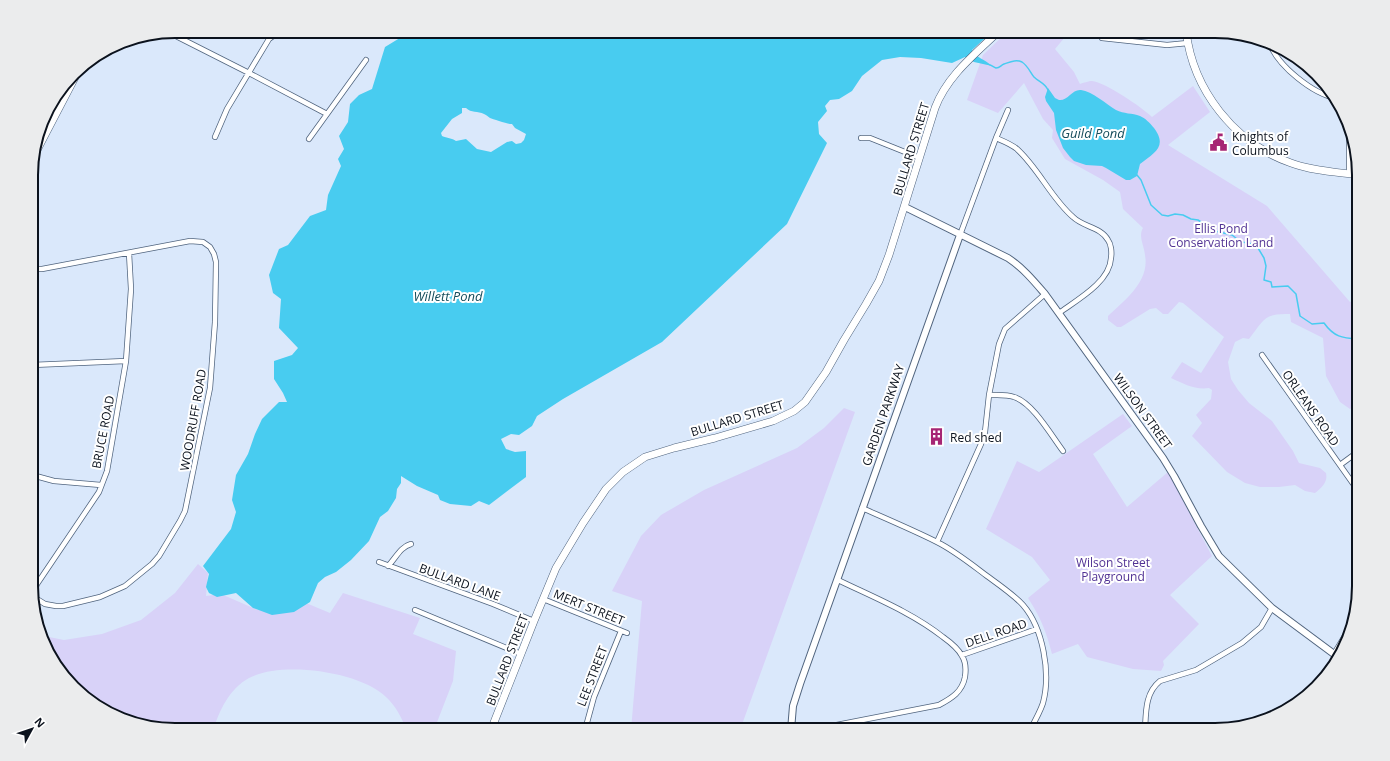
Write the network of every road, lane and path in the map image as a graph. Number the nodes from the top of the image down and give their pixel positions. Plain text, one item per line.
1 (180, 38) edge
2 (270, 38) edge
3 (993, 38) edge
4 (1102, 38) dead end
5 (1187, 38) edge
6 (1188, 43) junction
7 (1275, 52) edge
8 (366, 60) dead end
9 (249, 72) junction
10 (70, 88) edge
11 (1326, 95) edge
12 (1008, 110) dead end
13 (327, 114) junction
14 (44, 137) edge
15 (215, 137) dead end
16 (861, 138) dead end
17 (996, 138) junction
18 (309, 139) dead end
19 (1350, 151) edge
20 (920, 158) junction
21 (1349, 174) joint
22 (905, 207) junction
23 (960, 235) junction
24 (129, 253) junction
25 (38, 269) edge
26 (1045, 294) junction
27 (1059, 313) junction
28 (1262, 355) dead end
29 (126, 361) junction
30 (38, 365) edge
31 (989, 395) junction
32 (1063, 451) dead end
33 (1352, 456) edge
34 (1340, 465) junction
35 (38, 477) edge
36 (1352, 482) edge
37 (101, 484) junction
38 (862, 508) junction
39 (937, 542) junction
40 (411, 544) dead end
41 (379, 562) dead end
42 (388, 566) junction
43 (838, 580) junction
44 (38, 583) edge
45 (543, 599) junction
46 (39, 600) edge
47 (1272, 608) junction
48 (415, 610) dead end
49 (534, 621) junction
50 (1037, 629) junction
51 (621, 631) junction
52 (627, 633) dead end
53 (521, 654) junction
54 (1334, 654) edge
55 (962, 655) junction
56 (494, 723) edge
57 (587, 723) edge
58 (794, 723) edge
59 (847, 723) edge
60 (1033, 723) edge
61 (1146, 723) edge

1 - 9 street
2 - 9 street
3 - 20 main road, BULLARD STREET
4 - 6 street
5 - 6 main road
6 - 21 main road
7 - 11 street
8 - 13 street
9 - 13 street
9 - 15 street
10 - 14 main road
12 - 17 street, GARDEN PARKWAY
13 - 18 street
16 - 20 street
17 - 23 street, GARDEN PARKWAY
17 - 27 street
19 - 21 street
20 - 22 main road, BULLARD STREET
22 - 23 street, WILSON STREET
22 - 45 main road, BULLARD STREET
23 - 26 street, WILSON STREET
23 - 38 street, GARDEN PARKWAY
24 - 25 street, WOODRUFF ROAD
24 - 29 street, BRUCE ROAD
24 - 46 street, WOODRUFF ROAD
26 - 27 street, WILSON STREET
26 - 31 street
27 - 47 street, WILSON STREET
28 - 34 street, ORLEANS ROAD
29 - 30 street
29 - 37 street, BRUCE ROAD
31 - 32 street
31 - 39 street
33 - 34 street
34 - 36 street, ORLEANS ROAD
35 - 37 street
37 - 44 street, BRUCE ROAD
38 - 39 street
38 - 43 street, GARDEN PARKWAY
39 - 50 street
40 - 42 street
41 - 42 street, BULLARD LANE
42 - 49 street, BULLARD LANE
43 - 55 street
43 - 58 street, GARDEN PARKWAY
45 - 49 main road, BULLARD STREET
45 - 51 street, MERT STREET
47 - 54 street, WILSON STREET
47 - 61 street
48 - 53 street
49 - 53 main road, BULLARD STREET
50 - 55 street, DELL ROAD
50 - 60 street
51 - 52 street, MERT STREET
51 - 57 street, LEE STREET
53 - 56 main road, BULLARD STREET
55 - 59 street

